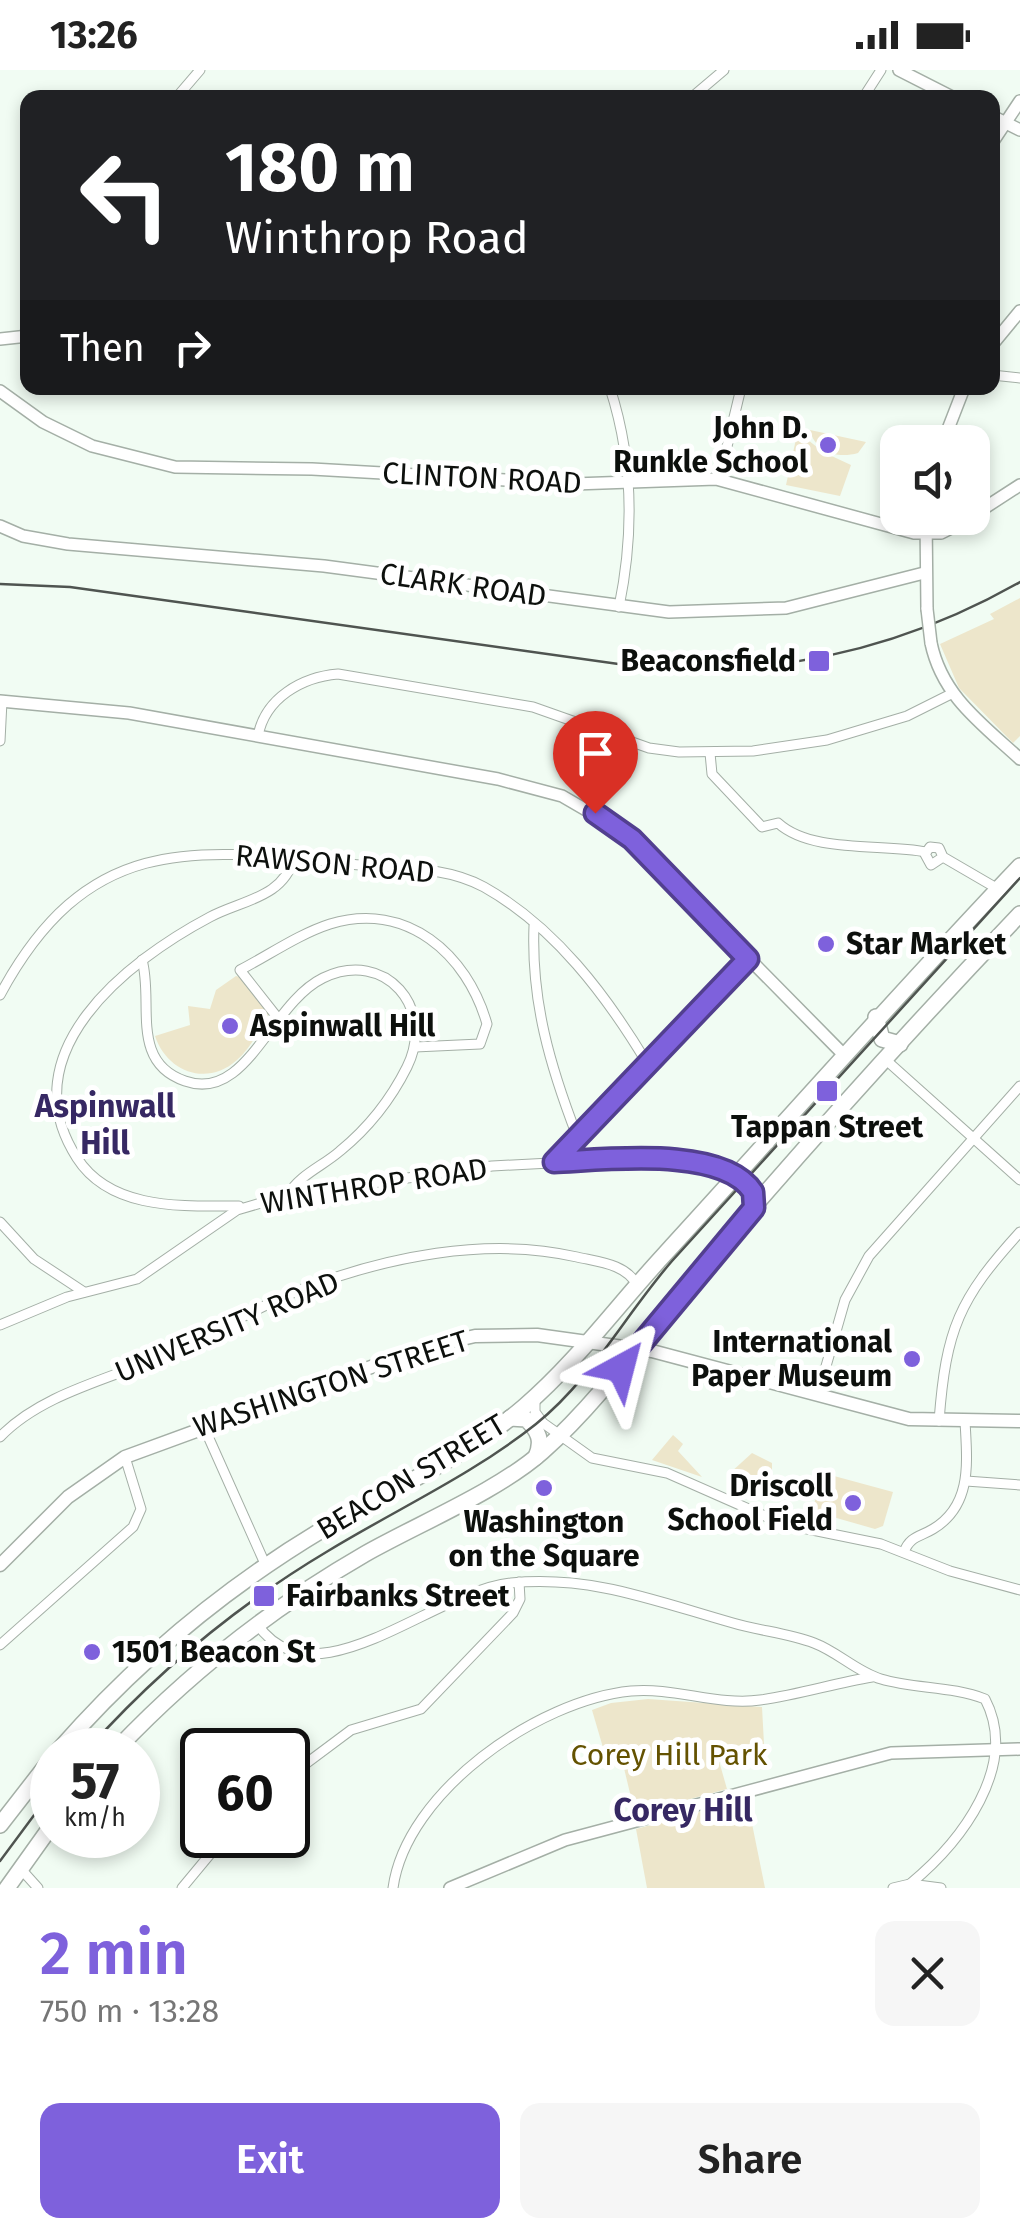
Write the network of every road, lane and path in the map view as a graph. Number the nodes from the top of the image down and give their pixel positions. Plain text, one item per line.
1 (200, 70) edge
2 (724, 70) edge
3 (899, 70) edge
4 (183, 90) edge
5 (701, 90) edge
6 (938, 90) edge
7 (1020, 101) edge
8 (1000, 120) edge
9 (1006, 123) junction
10 (1020, 130) edge
11 (1000, 131) edge
12 (1020, 311) edge
13 (1000, 335) edge
14 (0, 391) edge
15 (612, 395) edge
16 (740, 395) edge
17 (961, 395) edge
18 (950, 425) edge
19 (718, 480) junction
20 (628, 483) junction
21 (1020, 484) edge
22 (990, 505) edge
23 (880, 522) edge
24 (0, 526) edge
25 (924, 535) edge
26 (924, 573) junction
27 (620, 607) junction
28 (951, 694) junction
29 (1, 701) edge
30 (258, 736) junction
31 (0, 740) edge
32 (710, 752) junction
33 (1020, 760) edge
34 (294, 858) junction
35 (1020, 866) edge
36 (998, 889) junction
37 (1020, 914) edge
38 (534, 926) junction
39 (748, 959) junction
40 (142, 960) junction
41 (0, 996) edge
42 (876, 1016) junction
43 (277, 1017) junction
44 (900, 1044) junction
45 (415, 1047) junction
46 (843, 1054) junction
47 (886, 1060) junction
48 (648, 1063) junction
49 (1020, 1086) edge
50 (577, 1136) junction
51 (973, 1137) junction
52 (554, 1162) junction
53 (737, 1177) junction
54 (1020, 1180) edge
55 (288, 1195) junction
56 (245, 1206) junction
57 (754, 1208) junction
58 (0, 1222) edge
59 (1020, 1232) edge
60 (637, 1285) junction
61 (84, 1292) junction
62 (0, 1325) edge
63 (587, 1342) junction
64 (636, 1349) junction
65 (538, 1394) junction
66 (818, 1394) junction
67 (510, 1418) junction
68 (939, 1421) junction
69 (966, 1421) junction
70 (1020, 1421) edge
71 (203, 1425) junction
72 (558, 1436) junction
73 (0, 1437) edge
74 (126, 1457) junction
75 (536, 1457) junction
76 (966, 1481) junction
77 (1020, 1484) edge
78 (27, 1539) junction
79 (904, 1552) junction
80 (0, 1557) edge
81 (0, 1565) edge
82 (266, 1566) junction
83 (518, 1582) junction
84 (1020, 1590) edge
85 (257, 1624) junction
86 (0, 1645) edge
87 (875, 1677) junction
88 (81, 1728) edge
89 (139, 1728) edge
90 (1007, 1730) dead end
91 (1012, 1747) edge
92 (310, 1761) edge
93 (30, 1786) edge
94 (0, 1824) edge
95 (30, 1854) edge
96 (207, 1858) edge
97 (20, 1868) junction
98 (910, 1884) junction
99 (7, 1888) edge
100 (38, 1888) edge
101 (182, 1888) edge
102 (393, 1888) edge
103 (450, 1888) edge
104 (893, 1888) edge
105 (941, 1888) edge

1 - 4 street
2 - 5 street
3 - 6 street
7 - 9 street
8 - 9 street
9 - 10 street
9 - 11 street
12 - 13 street
14 - 20 street, CLINTON ROAD
15 - 20 street
16 - 19 street
17 - 18 street
19 - 20 street, CLINTON ROAD
19 - 23 street, CLINTON ROAD
20 - 27 street
21 - 22 street
24 - 27 street, CLARK ROAD
25 - 26 street
26 - 27 street, CLARK ROAD
26 - 28 street, bridge
28 - 32 street
28 - 33 street
29 - 30 street
29 - 31 street
30 - 32 street
30 - 39 street
32 - 36 street
34 - 38 street, RAWSON ROAD
34 - 40 street
34 - 41 street, RAWSON ROAD
35 - 36 main road, BEACON STREET
36 - 42 main road, BEACON STREET
37 - 44 main road, BEACON STREET
38 - 48 street, RAWSON ROAD
38 - 50 street
39 - 46 street
39 - 48 street
40 - 43 street
40 - 56 street
42 - 44 main road
42 - 46 main road, BEACON STREET
43 - 45 street
43 - 45 street
44 - 47 main road, BEACON STREET
45 - 55 street
46 - 53 main road, BEACON STREET
47 - 51 street
47 - 57 main road, BEACON STREET
48 - 50 street
49 - 51 street
50 - 52 street
51 - 54 street
51 - 66 street
52 - 53 street, WINTHROP ROAD
52 - 55 street, WINTHROP ROAD
53 - 57 street
53 - 60 main road, BEACON STREET
55 - 56 street, WINTHROP ROAD
56 - 61 street, WINTHROP ROAD
57 - 64 main road, BEACON STREET
58 - 61 street
59 - 68 street
60 - 63 main road, BEACON STREET
60 - 73 street, UNIVERSITY ROAD
61 - 62 street, WINTHROP ROAD
63 - 64 main road, WASHINGTON STREET
63 - 65 main road, BEACON STREET
63 - 71 main road, WASHINGTON STREET
64 - 66 main road, WASHINGTON STREET
64 - 72 main road, BEACON STREET
65 - 67 main road, BEACON STREET
65 - 72 street
66 - 68 main road, WASHINGTON STREET
67 - 75 main road
67 - 82 main road, BEACON STREET
68 - 69 main road, WASHINGTON STREET
69 - 70 main road, WASHINGTON STREET
69 - 76 street
71 - 74 main road, WASHINGTON STREET
71 - 82 street
72 - 75 main road, BEACON STREET
72 - 79 street
74 - 78 main road, WASHINGTON STREET
74 - 86 street
75 - 85 main road, BEACON STREET
76 - 77 street
76 - 79 street
78 - 80 main road, WASHINGTON STREET
78 - 81 main road, WASHINGTON STREET
79 - 84 street
82 - 88 main road, BEACON STREET
83 - 85 street
83 - 87 street
83 - 92 street
85 - 89 main road, BEACON STREET
87 - 90 street
87 - 102 street
91 - 98 street
91 - 103 street
93 - 94 main road
95 - 97 main road
96 - 101 street
97 - 99 main road
97 - 100 street
98 - 104 street
98 - 105 street

